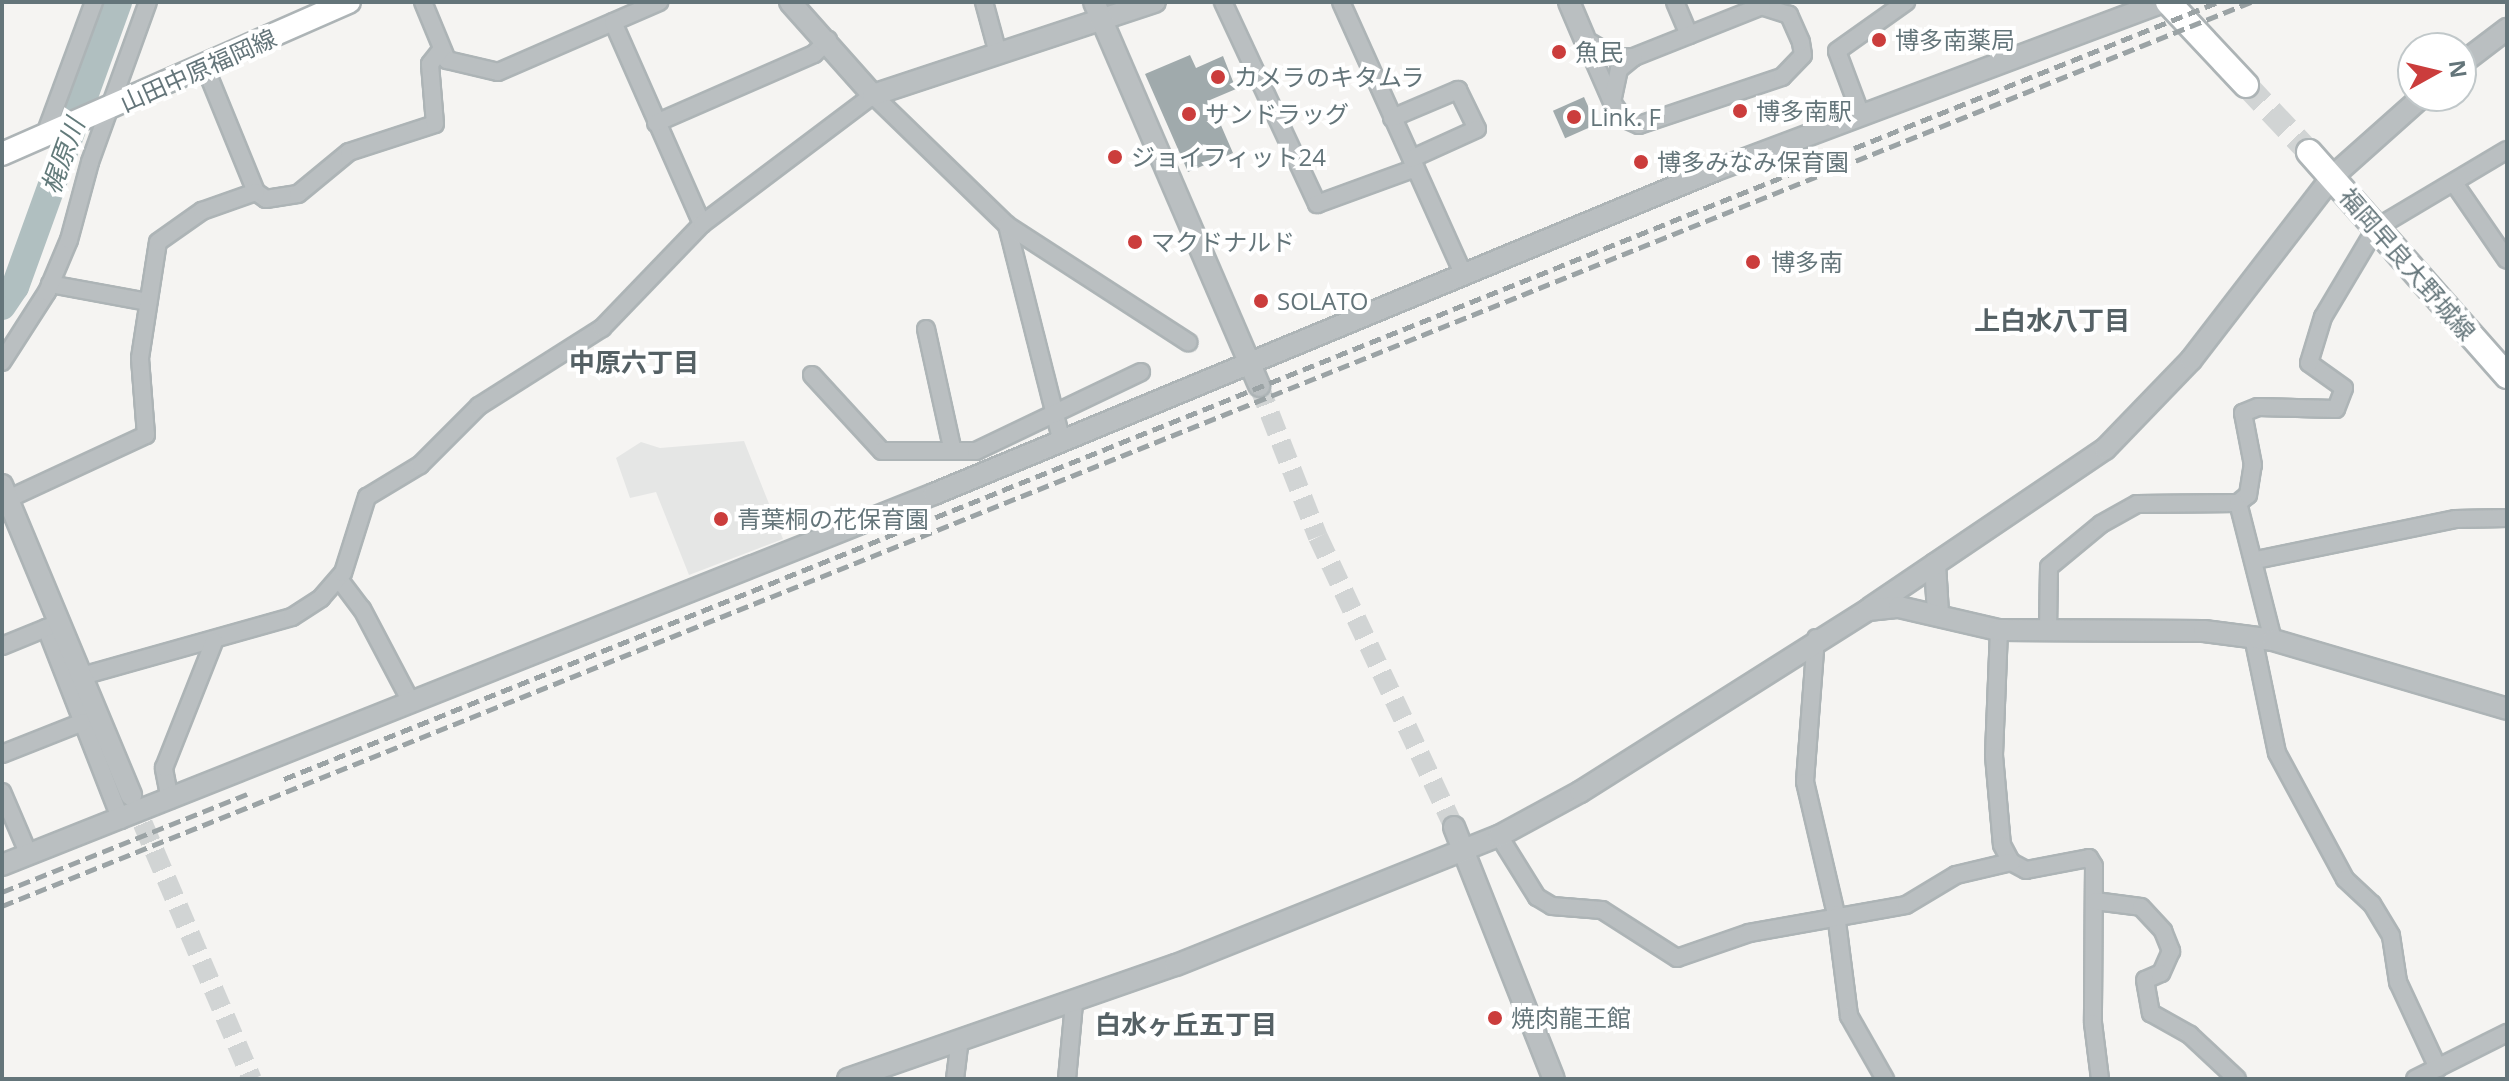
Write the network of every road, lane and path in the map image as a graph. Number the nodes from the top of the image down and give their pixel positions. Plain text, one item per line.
1 (94, 2) edge
2 (148, 2) edge
3 (349, 2) edge
4 (423, 2) edge
5 (659, 2) edge
6 (790, 2) edge
7 (984, 2) edge
8 (1155, 2) edge
9 (1223, 2) edge
10 (1341, 2) edge
11 (1569, 2) edge
12 (1675, 2) edge
13 (1906, 2) edge
14 (2165, 2) edge
15 (1097, 11) edge
16 (613, 22) junction
17 (2507, 29) edge
18 (1689, 35) junction
19 (1584, 38) junction
20 (828, 40) junction
21 (441, 50) junction
22 (997, 50) junction
23 (2477, 52) edge
24 (1634, 57) junction
25 (205, 67) junction
26 (2246, 85) tunnel mouth
27 (873, 95) junction
28 (1612, 102) junction
29 (101, 112) junction
30 (2405, 112) edge
31 (1861, 115) junction
32 (1392, 118) junction
33 (656, 123) junction
34 (48, 136) junction
35 (2507, 150) edge
36 (2309, 152) tunnel mouth
37 (2, 154) edge
38 (1414, 164) junction
39 (2332, 177) junction
40 (2454, 183) junction
41 (256, 192) junction
42 (702, 224) junction
43 (1007, 225) junction
44 (2376, 228) junction
45 (2507, 260) edge
46 (1463, 274) junction
47 (50, 284) junction
48 (148, 302) junction
49 (926, 329) dead end
50 (1188, 342) dead end
51 (2, 362) edge
52 (1250, 364) junction
53 (1141, 372) dead end
54 (812, 375) dead end
55 (2507, 376) edge
56 (1259, 386) tunnel mouth
57 (1052, 419) junction
58 (1061, 438) junction
59 (952, 447) junction
60 (5, 492) edge
61 (2238, 503) junction
62 (2507, 518) edge
63 (2256, 560) junction
64 (1935, 564) junction
65 (339, 579) junction
66 (1868, 610) junction
67 (1938, 613) junction
68 (53, 625) junction
69 (1999, 630) junction
70 (2048, 631) junction
71 (1816, 638) junction
72 (2263, 638) junction
73 (214, 642) junction
74 (2, 646) edge
75 (82, 676) junction
76 (410, 700) junction
77 (2507, 709) edge
78 (83, 722) junction
79 (2, 754) edge
80 (2, 792) edge
81 (131, 795) tunnel mouth
82 (170, 800) junction
83 (121, 820) junction
84 (1454, 827) tunnel mouth
85 (1499, 836) junction
86 (1463, 851) junction
87 (29, 855) junction
88 (2011, 862) junction
89 (2, 865) edge
90 (2095, 901) junction
91 (1836, 914) junction
92 (1074, 1003) junction
93 (2507, 1033) edge
94 (960, 1040) junction
95 (2438, 1068) junction
96 (848, 1079) edge
97 (955, 1079) edge
98 (1067, 1079) edge
99 (1554, 1079) edge
100 (1885, 1079) edge
101 (2100, 1079) edge
102 (2237, 1079) edge
103 (2415, 1079) edge

1 - 34 street
2 - 29 street
3 - 25 main road, 山田中原福岡線
4 - 21 street
5 - 16 street
6 - 20 street
7 - 22 street
8 - 15 street
9 - 38 street
10 - 32 street
11 - 19 street
12 - 18 street
13 - 31 street
14 - 26 main road
14 - 31 street
15 - 22 street
15 - 52 street
16 - 21 street
16 - 33 street
17 - 23 street
18 - 24 street
18 - 28 street
19 - 24 street
19 - 28 street
20 - 27 street
20 - 33 street
21 - 41 street
22 - 27 street
24 - 28 street
25 - 29 main road, 山田中原福岡線
25 - 41 street
27 - 42 street
27 - 43 street
29 - 34 main road, 山田中原福岡線
29 - 47 street
30 - 39 street
31 - 46 street
32 - 38 street
32 - 38 street
33 - 42 street
34 - 37 main road, 山田中原福岡線
35 - 40 street
36 - 39 main road, 福岡早良大野城線
38 - 46 street
39 - 44 main road, 福岡早良大野城線
39 - 64 street
40 - 44 street
40 - 45 street
41 - 48 street
42 - 65 street
43 - 50 street
43 - 57 street
44 - 55 main road, 福岡早良大野城線
44 - 61 street
46 - 52 street
47 - 48 street
47 - 51 street
48 - 60 street
49 - 59 street
52 - 56 street
52 - 58 street
53 - 57 street
54 - 59 street
57 - 58 street
57 - 59 street
58 - 76 street
60 - 68 street
61 - 63 street
61 - 70 street
62 - 63 street
63 - 72 street
64 - 66 street
64 - 67 street
65 - 73 street
65 - 76 street
66 - 67 street
66 - 71 street
67 - 69 street
68 - 74 street
68 - 75 street
68 - 78 street
69 - 70 street
69 - 88 street
70 - 72 street
71 - 85 street
71 - 91 street
72 - 77 street
72 - 95 street
73 - 75 street
73 - 82 street
75 - 81 street
76 - 82 street
78 - 79 street
78 - 83 street
80 - 87 street
82 - 83 street
83 - 87 street
84 - 86 street
85 - 86 street
85 - 91 street
86 - 92 street
86 - 99 street
87 - 89 street
88 - 90 street
88 - 91 street
90 - 101 street
90 - 102 street
91 - 100 street
92 - 94 street
92 - 98 street
93 - 95 street
94 - 96 street
94 - 97 street
95 - 103 street

